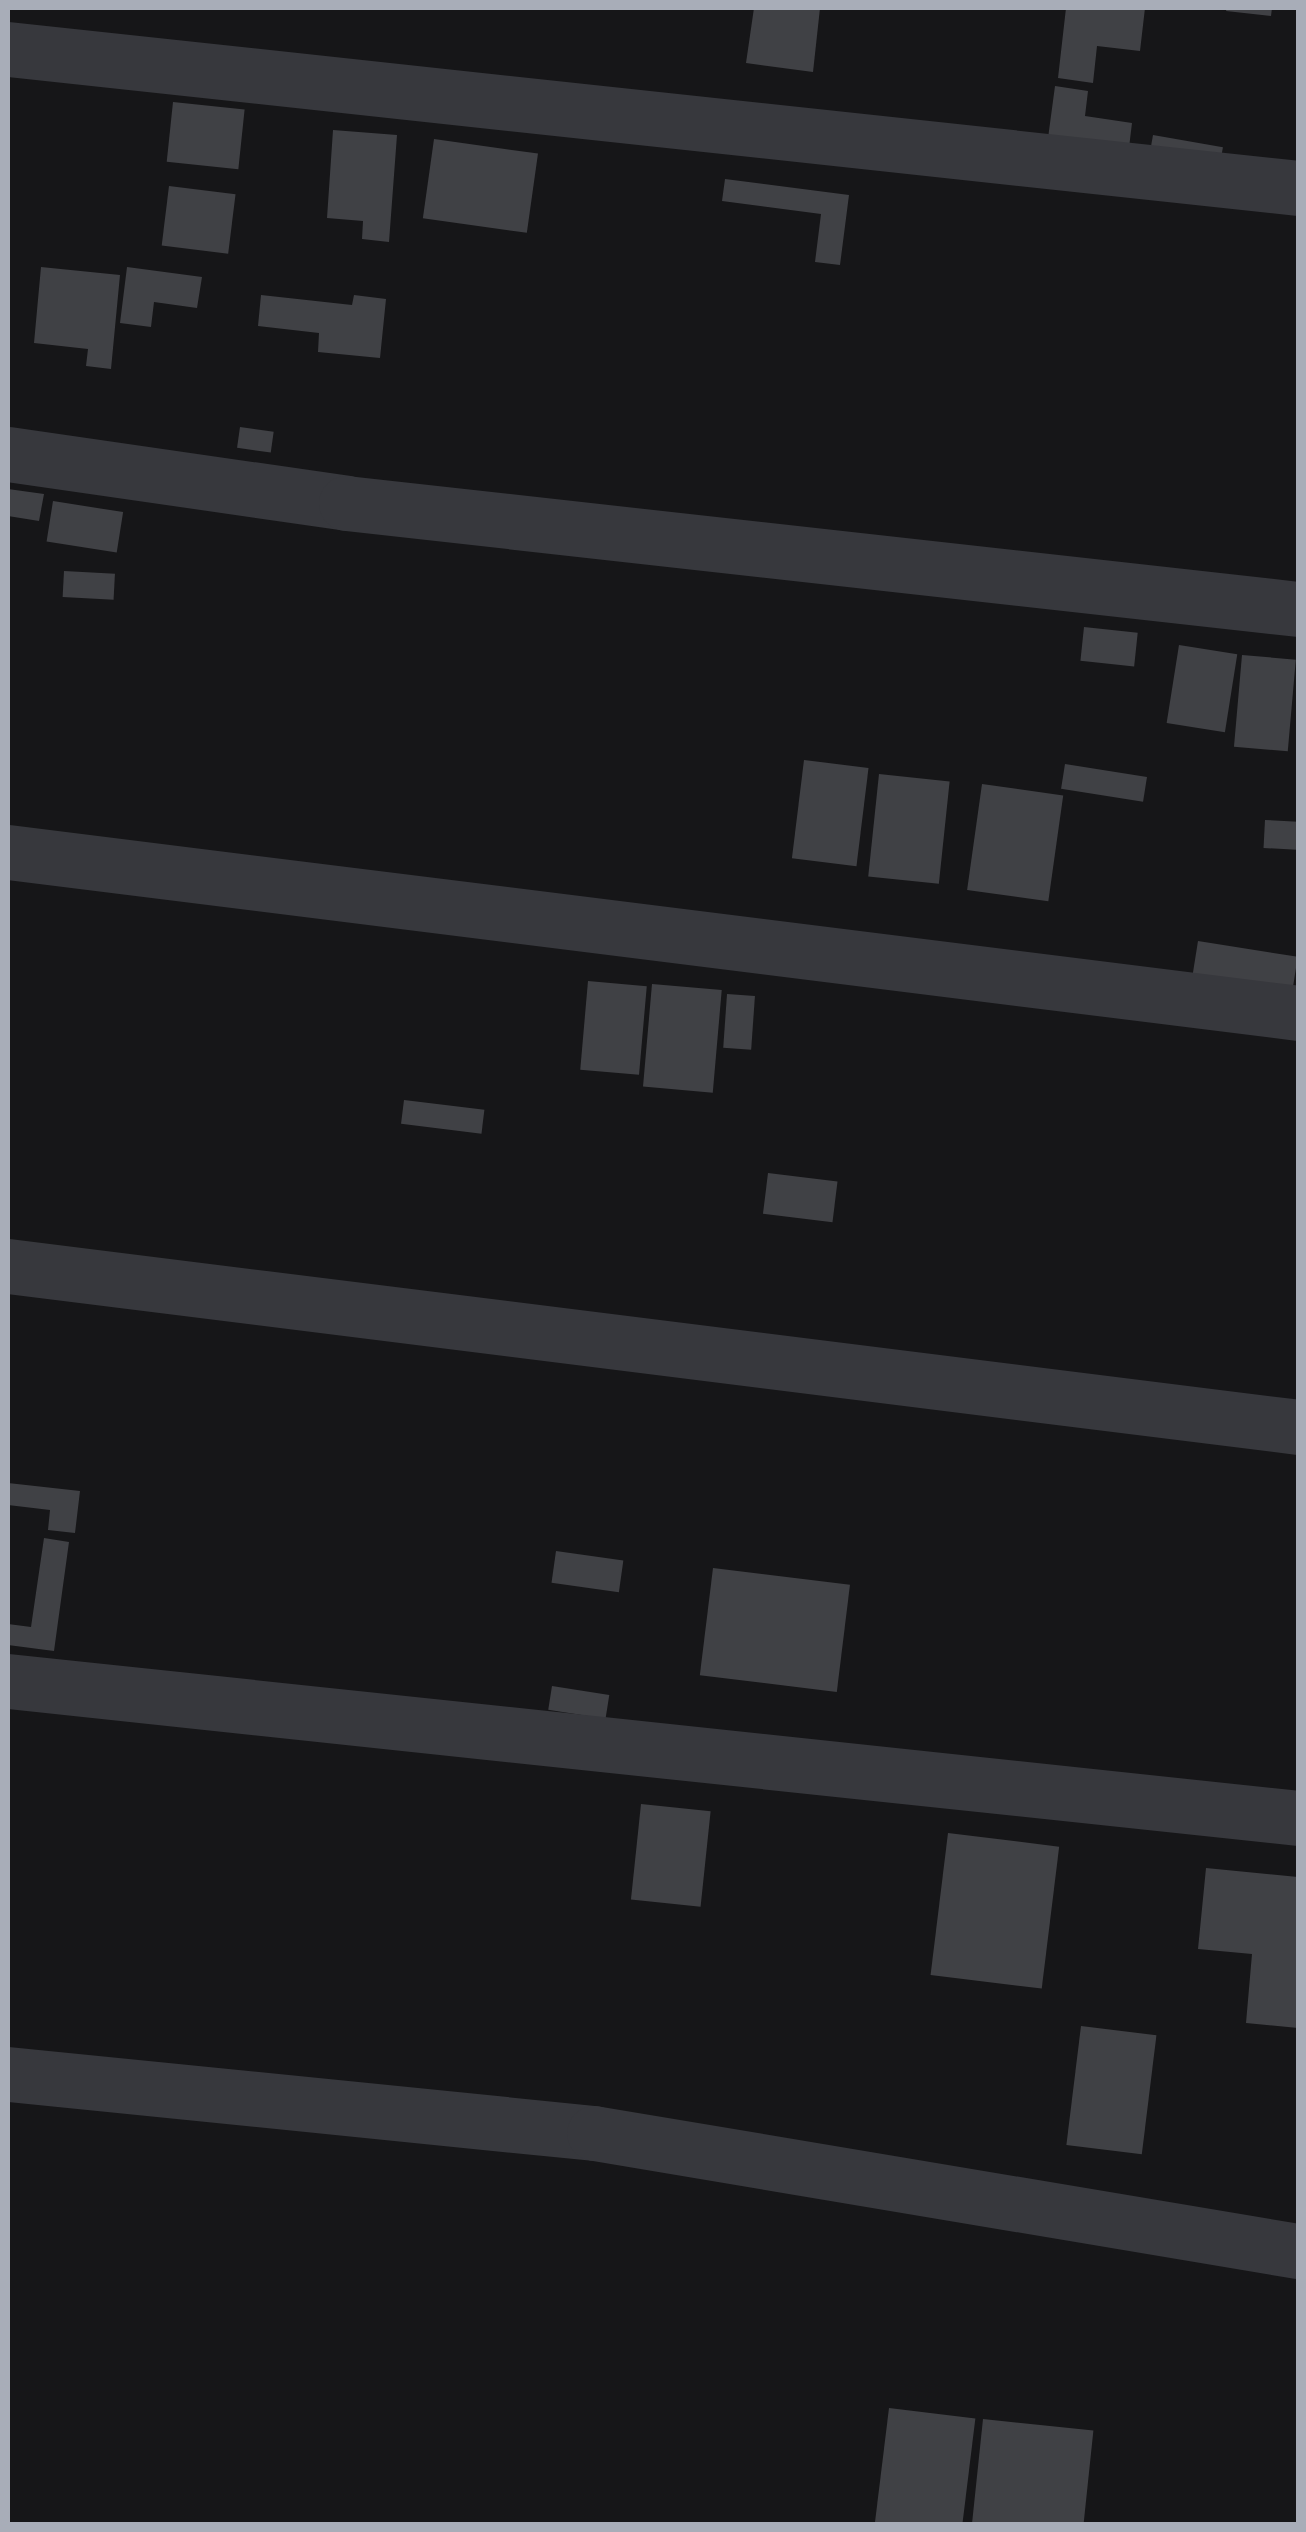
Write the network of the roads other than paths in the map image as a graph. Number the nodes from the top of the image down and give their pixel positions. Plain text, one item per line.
1 (8, 49) edge
2 (1298, 188) edge
3 (8, 454) edge
4 (1298, 609) edge
5 (8, 852) edge
6 (1298, 1014) edge
7 (8, 1266) edge
8 (1298, 1427) edge
9 (8, 1680) edge
10 (1298, 1818) edge
11 (8, 2074) edge
12 (1298, 2251) edge

1 - 2 street
3 - 4 street
5 - 6 street
7 - 8 street
9 - 10 street
11 - 12 street

